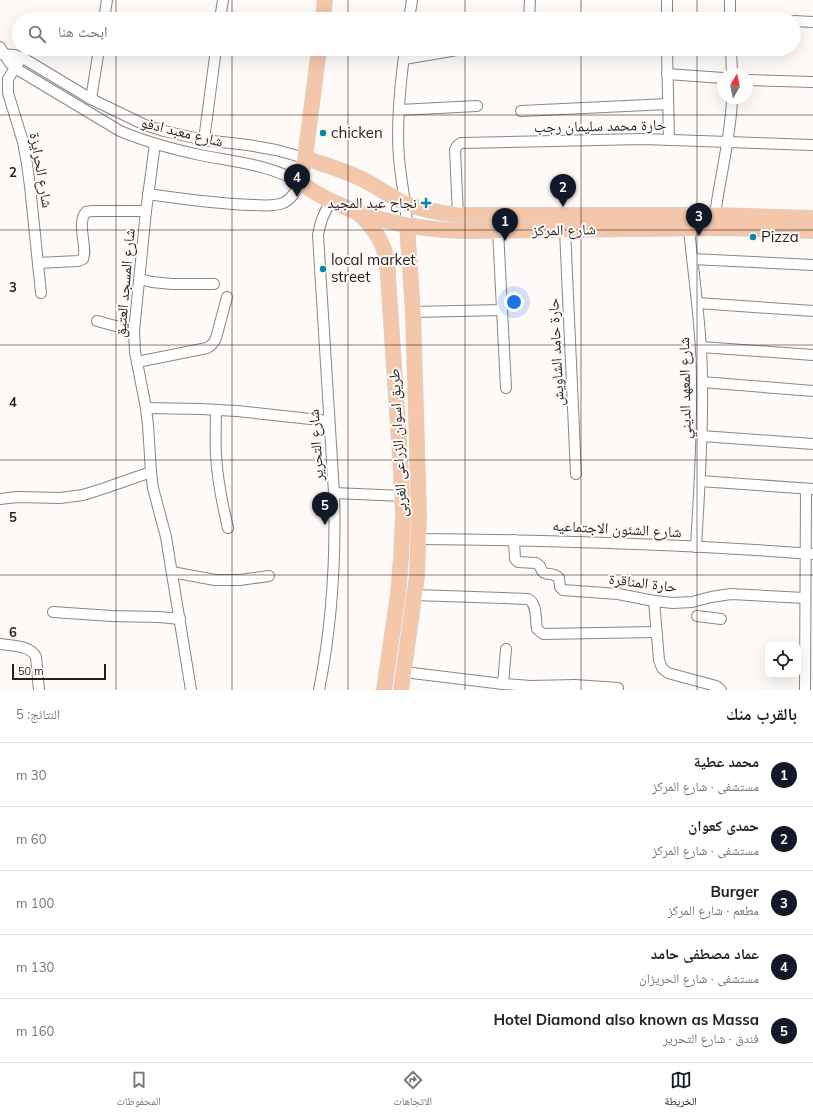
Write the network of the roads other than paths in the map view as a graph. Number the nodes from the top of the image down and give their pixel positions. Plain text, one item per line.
1 (107, 0) edge
2 (223, 0) edge
3 (325, 0) edge
4 (412, 0) edge
5 (530, 0) edge
6 (667, 0) edge
7 (730, 0) edge
8 (105, 12) edge
9 (221, 12) edge
10 (324, 12) edge
11 (410, 12) edge
12 (529, 12) edge
13 (667, 12) edge
14 (730, 12) edge
15 (801, 21) edge
16 (813, 22) edge
17 (2, 52) edge
18 (12, 54) edge
19 (17, 56) edge
20 (99, 56) edge
21 (215, 56) edge
22 (318, 56) edge
23 (404, 56) edge
24 (667, 56) edge
25 (731, 56) edge
26 (23, 58) junction
27 (15, 68) junction
28 (732, 68) edge
29 (667, 74) junction
30 (717, 78) edge
31 (753, 80) edge
32 (813, 82) edge
33 (91, 99) junction
34 (668, 104) junction
35 (732, 104) edge
36 (477, 106) dead end
37 (399, 110) junction
38 (521, 111) dead end
39 (204, 140) junction
40 (669, 140) junction
41 (728, 143) junction
42 (155, 144) junction
43 (813, 145) edge
44 (305, 158) junction
45 (300, 182) junction
46 (148, 194) junction
47 (332, 202) junction
48 (406, 203) junction
49 (350, 209) junction
50 (146, 211) junction
51 (458, 215) junction
52 (715, 215) junction
53 (813, 218) edge
54 (596, 222) junction
55 (407, 225) junction
56 (689, 229) junction
57 (498, 230) junction
58 (565, 230) junction
59 (813, 231) edge
60 (692, 259) junction
61 (38, 263) junction
62 (813, 265) edge
63 (140, 279) junction
64 (214, 284) dead end
65 (41, 293) dead end
66 (227, 297) dead end
67 (697, 303) junction
68 (502, 310) junction
69 (813, 311) edge
70 (413, 312) junction
71 (97, 321) dead end
72 (134, 331) junction
73 (701, 347) junction
74 (813, 355) edge
75 (137, 362) junction
76 (702, 382) junction
77 (506, 388) dead end
78 (813, 391) edge
79 (146, 408) junction
80 (216, 410) junction
81 (330, 421) junction
82 (702, 436) junction
83 (813, 444) edge
84 (151, 472) junction
85 (576, 474) dead end
86 (700, 481) junction
87 (810, 489) edge
88 (334, 493) junction
89 (403, 496) junction
90 (0, 499) edge
91 (228, 528) dead end
92 (419, 539) junction
93 (514, 540) junction
94 (696, 548) junction
95 (809, 554) edge
96 (172, 572) junction
97 (269, 576) dead end
98 (415, 595) junction
99 (702, 600) junction
100 (654, 601) junction
101 (808, 601) edge
102 (53, 612) dead end
103 (180, 619) junction
104 (721, 619) dead end
105 (656, 632) junction
106 (0, 644) edge
107 (506, 649) dead end
108 (809, 653) edge
109 (404, 672) junction
110 (503, 684) junction
111 (618, 688) dead end
112 (39, 690) edge
113 (191, 690) edge
114 (319, 690) edge
115 (384, 690) edge
116 (401, 690) edge
117 (721, 690) edge
118 (805, 690) edge

1 - 8 street
2 - 9 street
3 - 10 main road
4 - 11 street
5 - 12 street
6 - 13 street
7 - 14 street
15 - 16 street
17 - 18 street, شارع معبد ادفو
17 - 27 street, شارع معبد ادفو
19 - 26 street, شارع معبد ادفو
20 - 33 street
21 - 39 street
22 - 44 main road
23 - 37 street
24 - 29 street
25 - 28 street
26 - 27 street, شارع الحرايزة
26 - 33 street, شارع معبد ادفو
27 - 42 street, شارع معبد ادفو
27 - 61 street, شارع الحرايزة
29 - 30 street
29 - 34 street
31 - 32 street
33 - 39 street, شارع معبد ادفو
34 - 38 street
34 - 40 street
35 - 41 street
36 - 37 street
37 - 48 street
39 - 44 street, شارع معبد ادفو
40 - 41 street, حارة محمد سليمان رجب
40 - 51 street, حارة محمد سليمان رجب
41 - 43 street, حارة محمد سليمان رجب
41 - 52 street
42 - 45 street, شارع معبد ادفو
42 - 46 street, شارع المسجد العتيق
44 - 45 main road
44 - 48 main road, شارع المركز
45 - 46 street
45 - 47 main road, شارع المركز
46 - 50 street, شارع المسجد العتيق
47 - 49 main road, شارع المركز
47 - 81 street, شارع التحرير
48 - 51 main road, شارع المركز
48 - 55 street
49 - 55 main road, شارع المركز
49 - 89 main road, طريق اسوان الزراعى الغربى
50 - 61 street
50 - 63 street, شارع المسجد العتيق
51 - 54 main road, شارع المركز
52 - 53 main road, شارع المركز
52 - 54 main road, شارع المركز
54 - 56 main road, شارع المركز
54 - 58 main road, شارع المركز
55 - 57 main road, شارع المركز
55 - 70 main road, طريق اسوان الزراعى الغربى
56 - 59 main road, شارع المركز
56 - 60 street, شارع المعهد الديني
57 - 58 main road, شارع المركز
57 - 68 street
58 - 85 street, حارة حامد الشاويش
60 - 62 street
60 - 67 street, شارع المعهد الديني
61 - 65 street, شارع الحرايزة
63 - 64 street
63 - 72 street, شارع المسجد العتيق
66 - 75 street
67 - 69 street
67 - 73 street, شارع المعهد الديني
68 - 70 street
68 - 77 street
70 - 92 main road, طريق اسوان الزراعى الغربى
71 - 72 street
72 - 75 street, شارع المسجد العتيق
73 - 74 street
73 - 76 street, شارع المعهد الديني
75 - 79 street, شارع المسجد العتيق
76 - 78 street
76 - 82 street, شارع المعهد الديني
79 - 80 street
79 - 84 street, شارع المسجد العتيق
80 - 81 street
80 - 91 street
81 - 88 street, شارع التحرير
82 - 83 street
82 - 86 street, شارع المعهد الديني
84 - 90 street
84 - 96 street, شارع المسجد العتيق
86 - 87 street
86 - 94 street, شارع المعهد الديني
87 - 95 street
88 - 89 street
88 - 114 street, شارع التحرير
89 - 115 main road, طريق اسوان الزراعى الغربى
92 - 93 street, شارع الشئون الاجتماعيه
92 - 98 main road, طريق اسوان الزراعى الغربى
93 - 94 street, شارع الشئون الاجتماعيه
93 - 100 street, حارة المناقرة
94 - 95 street, شارع الشئون الاجتماعيه
95 - 101 street
96 - 97 street
96 - 103 street, شارع المسجد العتيق
98 - 105 street
98 - 109 main road, طريق اسوان الزراعى الغربى
99 - 100 street, حارة المناقرة
99 - 101 street, حارة المناقرة
99 - 104 street
100 - 105 street
101 - 108 street
102 - 103 street
103 - 113 street, شارع المسجد العتيق
105 - 117 street
106 - 112 street
107 - 110 street
108 - 118 street
109 - 110 street
109 - 116 main road, طريق اسوان الزراعى الغربى
110 - 111 street

